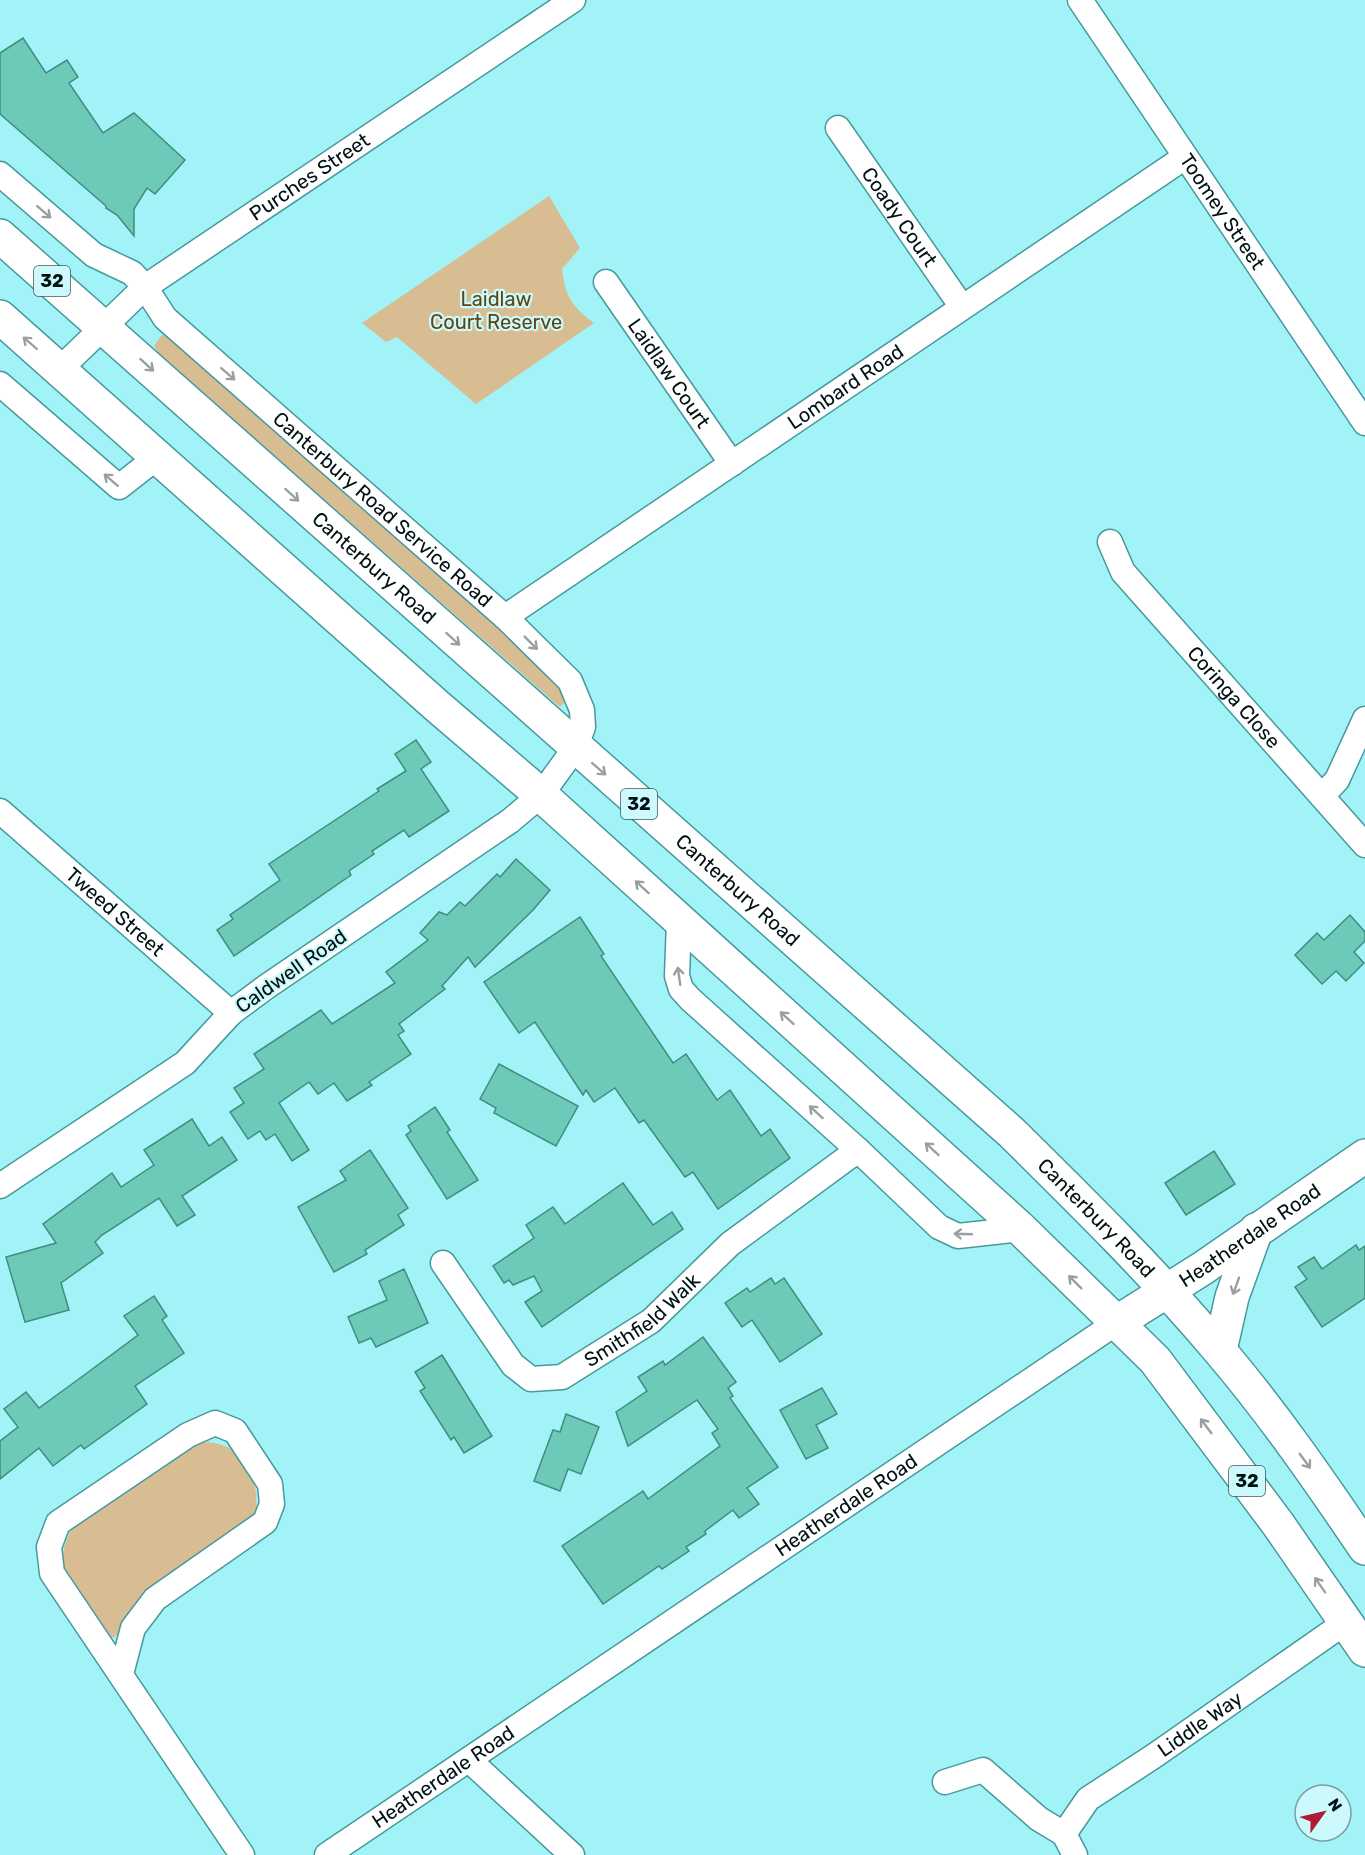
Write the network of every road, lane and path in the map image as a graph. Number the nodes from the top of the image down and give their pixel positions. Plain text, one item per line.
1 (573, 0) edge
2 (1080, 0) edge
3 (838, 128) dead end
4 (1185, 157) junction
5 (0, 174) edge
6 (0, 236) edge
7 (606, 282) dead end
8 (145, 287) junction
9 (962, 307) junction
10 (0, 317) edge
11 (103, 326) junction
12 (60, 369) junction
13 (0, 384) edge
14 (1365, 423) edge
15 (156, 458) junction
16 (732, 464) junction
17 (1110, 542) dead end
18 (505, 617) junction
19 (1365, 719) edge
20 (575, 747) junction
21 (541, 795) junction
22 (1322, 796) junction
23 (0, 811) edge
24 (1365, 845) edge
25 (679, 921) junction
26 (231, 1013) junction
27 (858, 1150) junction
28 (1365, 1156) edge
29 (0, 1186) edge
30 (1021, 1228) junction
31 (1256, 1230) junction
32 (443, 1263) dead end
33 (1166, 1291) junction
34 (1116, 1323) junction
35 (1220, 1350) junction
36 (1365, 1548) edge
37 (1346, 1623) junction
38 (1365, 1650) edge
39 (122, 1674) junction
40 (469, 1760) junction
41 (945, 1782) dead end
42 (1064, 1834) junction
43 (242, 1855) edge
44 (327, 1855) edge
45 (572, 1855) edge
46 (1076, 1855) edge

1 - 8 street, Purches Street
2 - 4 street, Toomey Street
3 - 9 street, Coady Court
4 - 9 street, Lombard Road
4 - 14 street, Toomey Street
5 -> 8 street
6 - 11 main road, Canterbury Road / 32
7 - 16 street, Laidlaw Court
8 - 11 street, Purches Street
8 -> 18 street, Canterbury Road Service Road
9 - 16 street, Lombard Road
12 -> 10 main road, 32
11 - 12 street, Purches Street
11 -> 20 main road, Canterbury Road / 32
12 - 15 main road, 32
15 -> 13 street
15 - 21 main road, 32
16 - 18 street, Lombard Road
17 - 22 street, Coringa Close
18 -> 20 street, Canterbury Road Service Road
19 - 22 street
20 - 21 street, Caldwell Road
20 -> 33 main road, Canterbury Road / 32
25 -> 21 main road, 32
21 - 26 street, Caldwell Road
22 - 24 street, Coringa Close
23 - 26 street, Tweed Street
27 -> 25 street
30 -> 25 main road, 32
26 - 29 street, Caldwell Road
30 -> 27 street
27 - 32 street, Smithfield Walk
28 - 31 main road, Heatherdale Road
34 -> 30 main road, 32
31 - 33 main road, Heatherdale Road
31 -> 35 main road
33 - 34 main road, Heatherdale Road
33 - 35 main road, Canterbury Road / 32
37 -> 34 main road, 32
34 - 40 street, Heatherdale Road
35 -> 36 main road, Canterbury Road / 32
37 - 38 main road, 32
37 - 42 street, Liddle Way
39 - 39 street
39 - 43 street
40 - 44 street, Heatherdale Road
40 - 45 street
41 - 42 street
42 - 46 street

